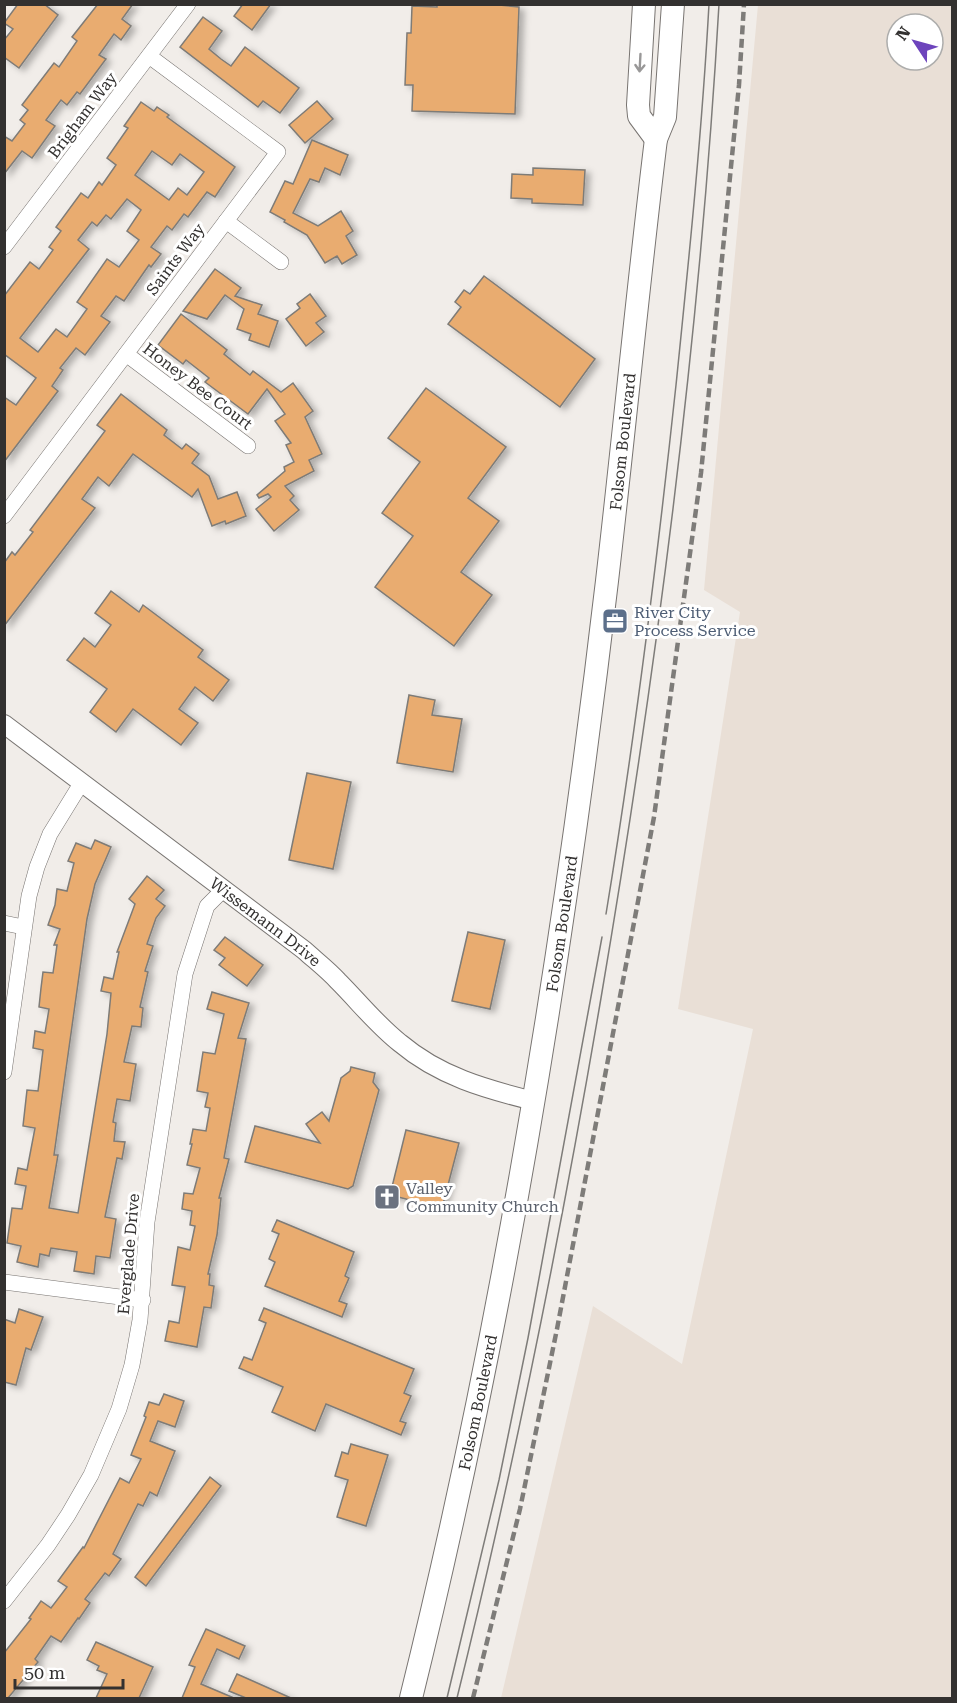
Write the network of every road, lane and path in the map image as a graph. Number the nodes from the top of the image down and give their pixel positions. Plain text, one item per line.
1 (188, 4) edge
2 (644, 4) edge
3 (673, 4) edge
4 (149, 56) junction
5 (656, 139) junction
6 (226, 221) junction
7 (4, 247) edge
8 (281, 262) dead end
9 (126, 354) junction
10 (248, 446) dead end
11 (4, 516) edge
12 (4, 724) edge
13 (82, 782) junction
14 (224, 889) junction
15 (4, 923) edge
16 (24, 927) junction
17 (4, 1072) edge
18 (534, 1101) junction
19 (4, 1282) edge
20 (143, 1300) junction
21 (4, 1601) edge
22 (411, 1698) edge

1 - 4 street, Brigham Way
2 -> 5 main road
3 - 5 main road, Folsom Boulevard
4 - 6 street, Saints Way
4 - 7 street, Brigham Way
5 - 18 main road, Folsom Boulevard
6 - 8 street
6 - 9 street, Saints Way
9 - 10 street, Honey Bee Court
9 - 11 street, Saints Way
12 - 13 street, Wissemann Drive
13 - 14 street, Wissemann Drive
13 - 16 street
14 - 18 street, Wissemann Drive
14 - 20 street, Everglade Drive
15 - 16 street
16 - 17 street
18 - 22 main road, Folsom Boulevard
19 - 20 street
20 - 21 street, Everglade Drive

